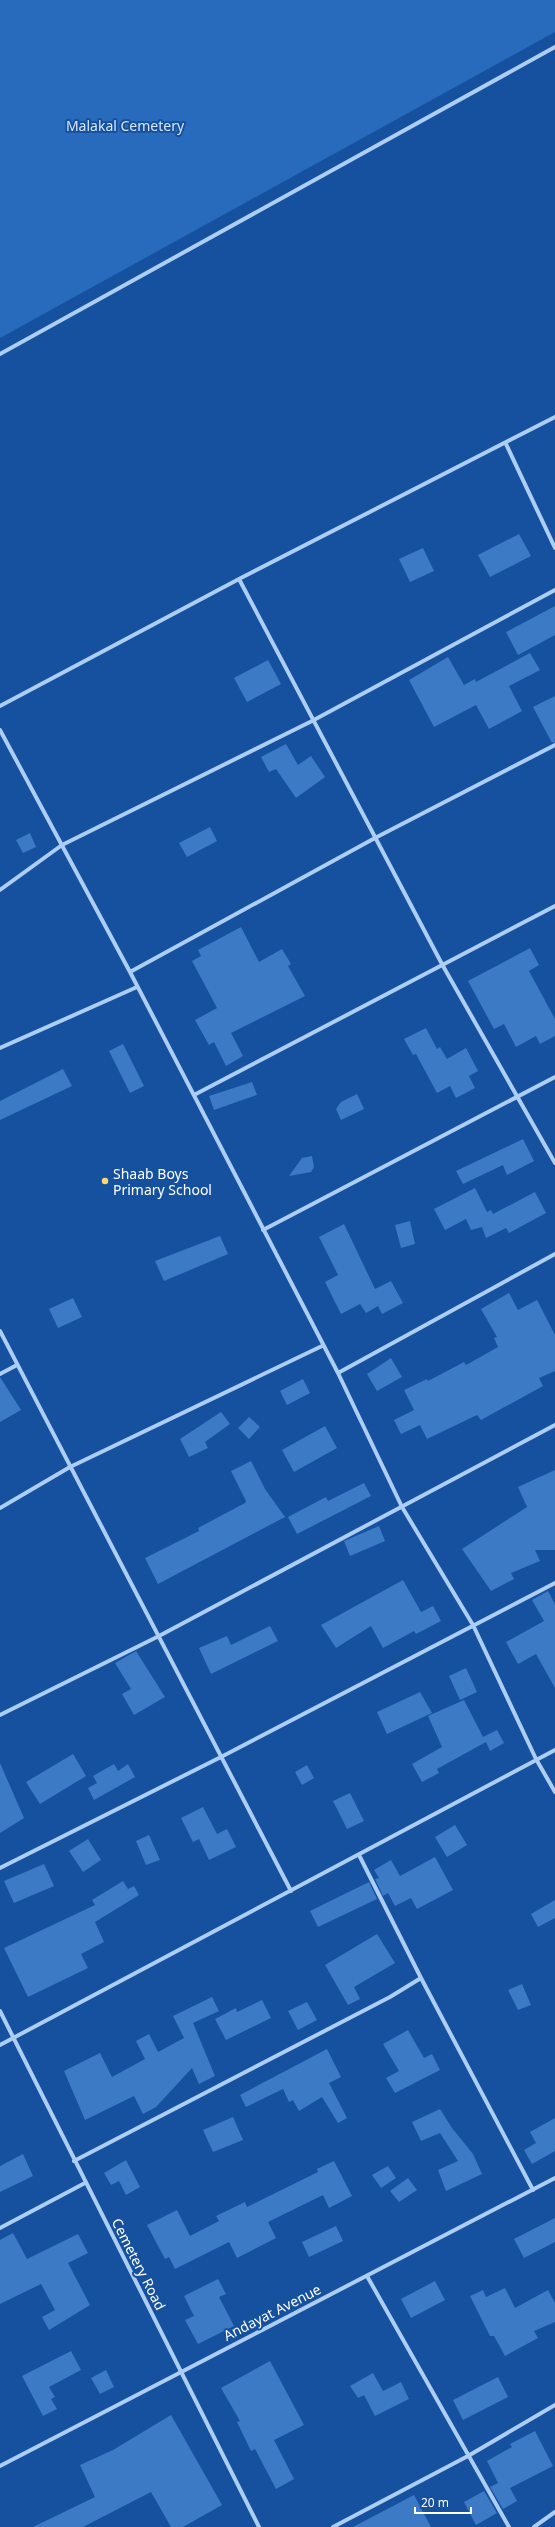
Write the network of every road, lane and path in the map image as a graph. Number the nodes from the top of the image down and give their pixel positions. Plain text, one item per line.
1 (555, 47) edge
2 (0, 354) edge
3 (555, 417) edge
4 (506, 444) junction
5 (555, 548) edge
6 (239, 579) junction
7 (555, 590) edge
8 (0, 706) edge
9 (312, 721) junction
10 (0, 730) edge
11 (555, 745) edge
12 (375, 838) junction
13 (62, 845) junction
14 (0, 890) edge
15 (555, 906) edge
16 (443, 966) junction
17 (130, 972) junction
18 (137, 987) junction
19 (0, 1048) edge
20 (555, 1077) edge
21 (194, 1095) junction
22 (519, 1097) junction
23 (555, 1163) edge
24 (263, 1230) junction
25 (555, 1254) edge
26 (0, 1331) edge
27 (322, 1346) junction
28 (17, 1365) junction
29 (338, 1373) junction
30 (0, 1374) edge
31 (555, 1425) edge
32 (70, 1467) junction
33 (402, 1507) junction
34 (0, 1508) edge
35 (555, 1583) edge
36 (473, 1625) junction
37 (159, 1636) junction
38 (0, 1715) edge
39 (555, 1750) edge
40 (221, 1758) junction
41 (536, 1759) junction
42 (555, 1792) edge
43 (358, 1855) junction
44 (0, 1868) edge
45 (291, 1891) junction
46 (421, 1978) junction
47 (0, 2011) edge
48 (12, 2039) junction
49 (0, 2045) edge
50 (74, 2161) junction
51 (555, 2178) edge
52 (85, 2183) junction
53 (533, 2190) junction
54 (0, 2228) edge
55 (367, 2276) junction
56 (181, 2370) junction
57 (555, 2404) edge
58 (468, 2456) junction
59 (0, 2466) edge
60 (555, 2512) edge
61 (260, 2527) edge
62 (333, 2527) edge
63 (509, 2527) edge
64 (534, 2527) edge

1 - 2 street
3 - 4 street
4 - 5 street
4 - 6 street
6 - 8 street
6 - 9 street
7 - 9 street
9 - 12 street
9 - 13 street
10 - 13 street
11 - 12 street
12 - 16 street
12 - 17 street
13 - 14 street
13 - 17 street
15 - 16 street
16 - 21 street
16 - 22 street
17 - 18 street
18 - 19 street
18 - 21 street
20 - 22 street
21 - 24 street
22 - 23 street
22 - 24 street
24 - 27 street
25 - 29 street
26 - 28 street
27 - 29 street
27 - 32 street
28 - 30 street
28 - 32 street
29 - 33 street
31 - 33 street
32 - 34 street
32 - 37 street
33 - 36 street
33 - 37 street
35 - 36 street
36 - 40 street
36 - 41 street
37 - 38 street
37 - 40 street
39 - 41 street
40 - 44 street
40 - 45 street
41 - 42 street
41 - 43 street
43 - 45 street
43 - 46 street
45 - 48 street
46 - 50 street
46 - 53 street
47 - 48 street, Cemetery Road
48 - 49 street
48 - 50 street, Cemetery Road
50 - 52 street, Cemetery Road
51 - 53 street, Andayat Avenue
52 - 54 street
52 - 56 street, Cemetery Road
53 - 55 street, Andayat Avenue
55 - 56 street, Andayat Avenue
55 - 58 street
56 - 59 street, Andayat Avenue
56 - 61 street, Cemetery Road
57 - 58 street
58 - 62 street
58 - 63 street
60 - 64 street

